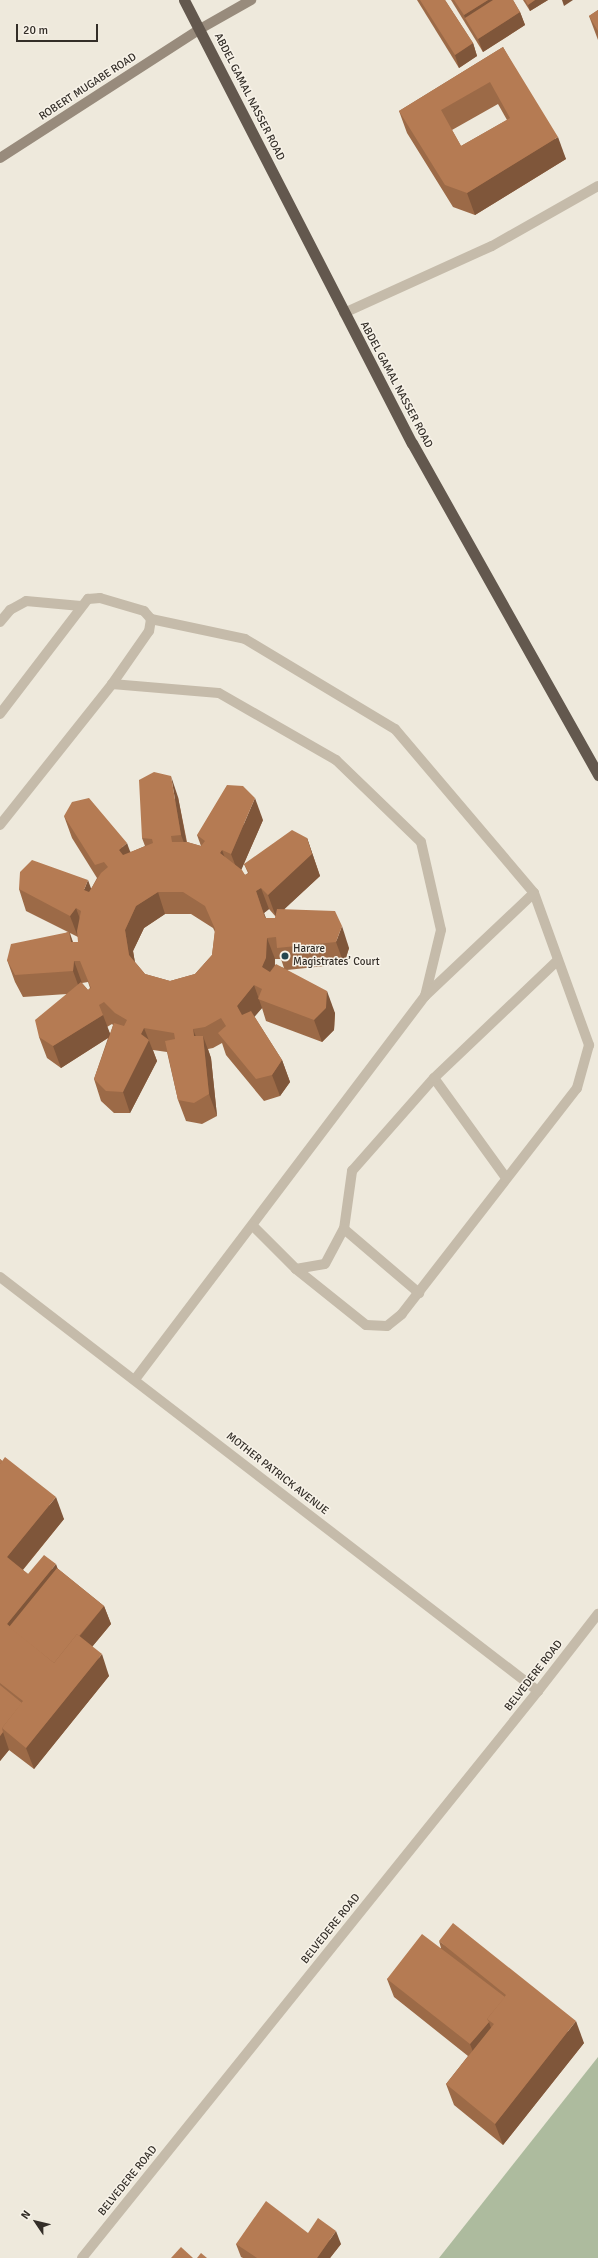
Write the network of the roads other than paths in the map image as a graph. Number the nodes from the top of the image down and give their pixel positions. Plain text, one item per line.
1 (184, 0) edge
2 (251, 0) edge
3 (200, 29) junction
4 (0, 158) edge
5 (598, 186) edge
6 (344, 313) junction
7 (81, 606) junction
8 (151, 619) junction
9 (0, 622) edge
10 (112, 684) junction
11 (0, 714) edge
12 (598, 776) edge
13 (0, 825) edge
14 (534, 893) junction
15 (558, 960) junction
16 (425, 996) junction
17 (434, 1078) junction
18 (506, 1178) junction
19 (253, 1226) junction
20 (344, 1230) junction
21 (296, 1269) junction
22 (0, 1277) edge
23 (419, 1293) junction
24 (135, 1380) junction
25 (598, 1614) edge
26 (538, 1691) junction
27 (82, 2258) edge

1 - 3 highway, ABDEL GAMAL NASSER ROAD
2 - 3 main road, ROBERT MUGABE ROAD
3 - 4 main road, ROBERT MUGABE ROAD
3 - 6 highway, ABDEL GAMAL NASSER ROAD
5 - 6 street
6 - 12 highway, ABDEL GAMAL NASSER ROAD
7 - 8 street
7 - 9 street
7 - 11 street
8 - 10 street
8 - 14 street
10 - 13 street
10 - 16 street
14 - 15 street
14 - 16 street
15 - 17 street
15 - 18 street
16 - 19 street
17 - 18 street
17 - 20 street
18 - 23 street
19 - 21 street
19 - 24 street
20 - 21 street
20 - 23 street
21 - 23 street
22 - 24 street, MOTHER PATRICK AVENUE
24 - 26 street, MOTHER PATRICK AVENUE
25 - 26 street, BELVEDERE ROAD
26 - 27 street, BELVEDERE ROAD

